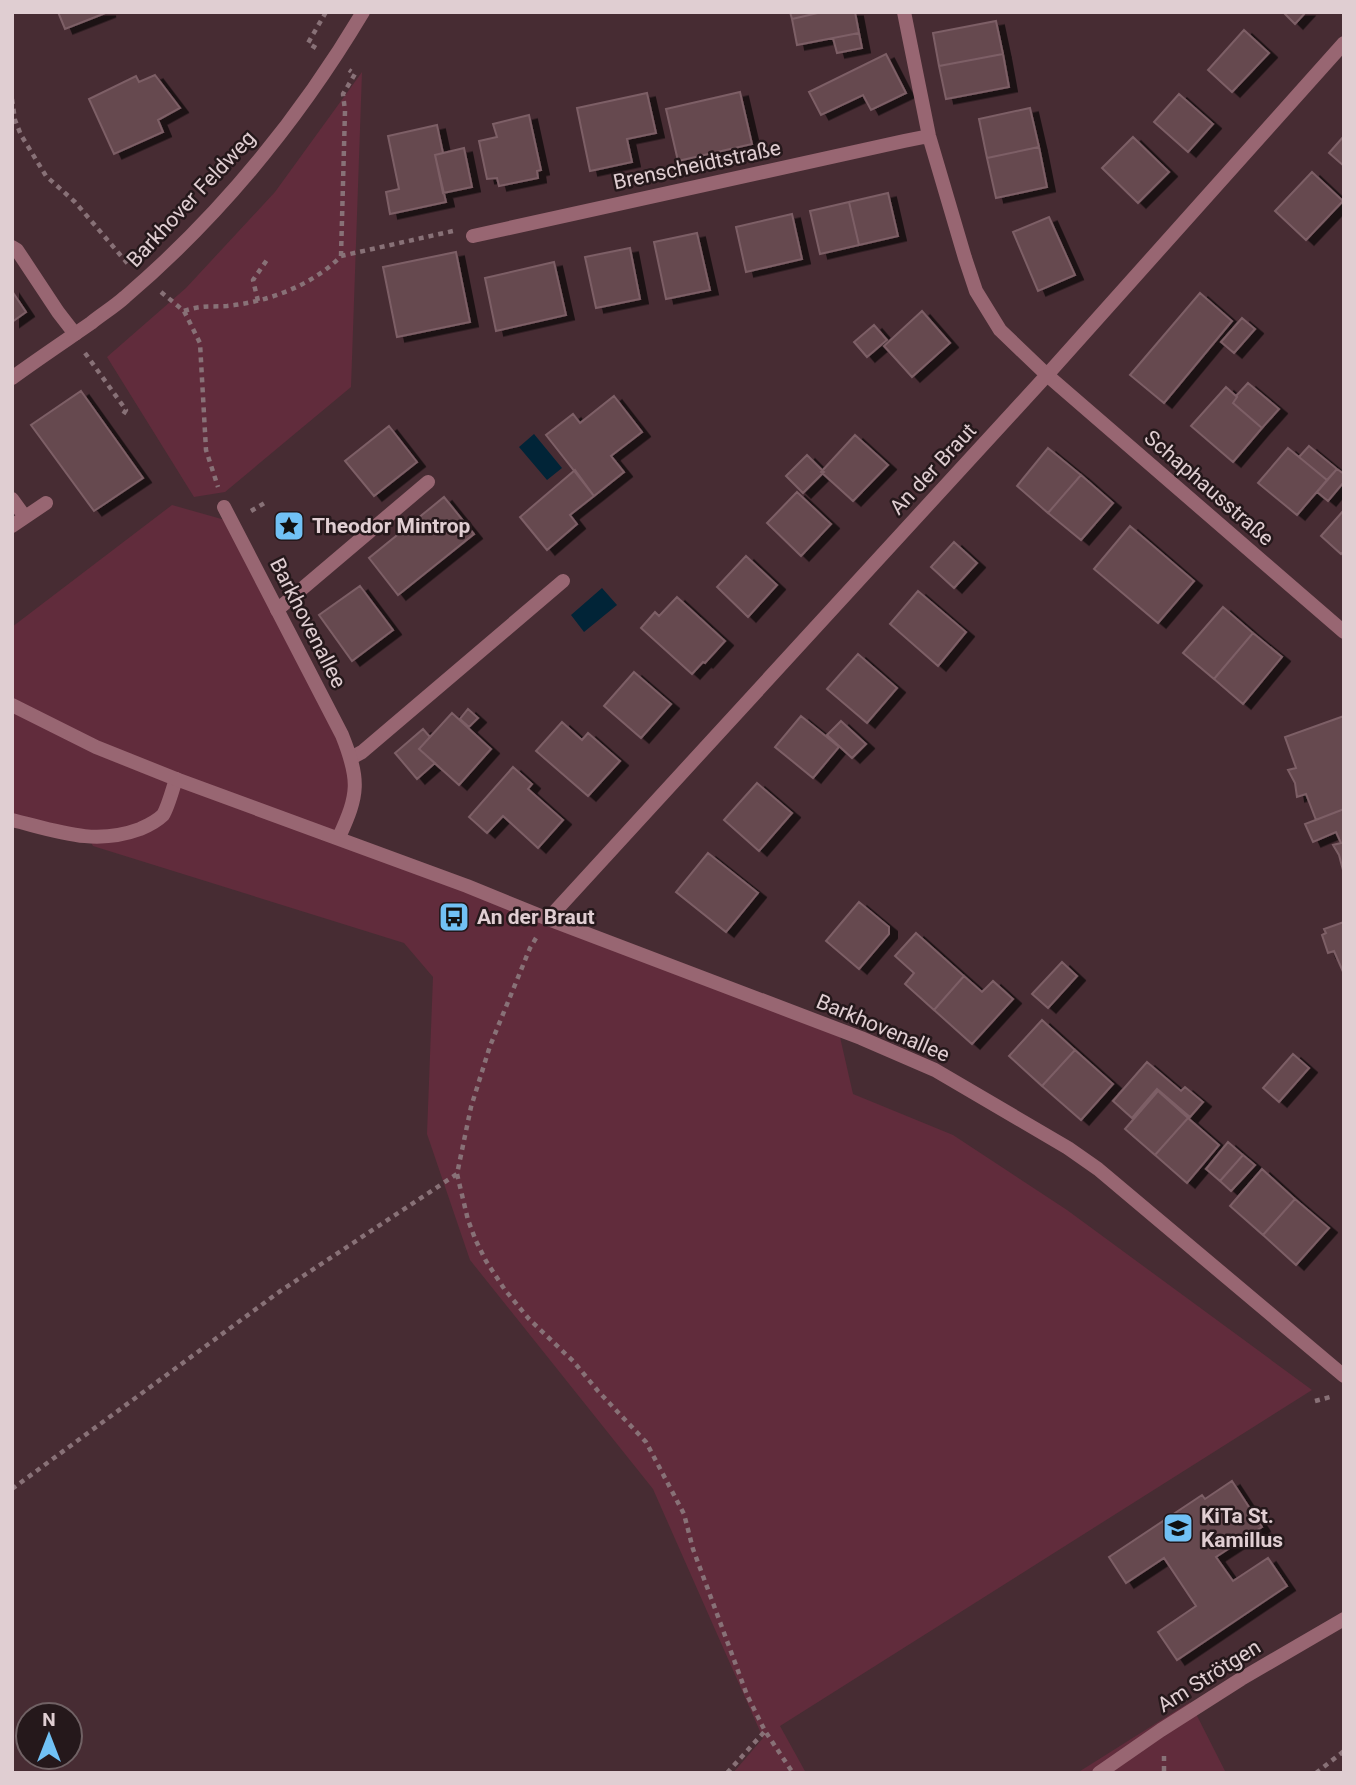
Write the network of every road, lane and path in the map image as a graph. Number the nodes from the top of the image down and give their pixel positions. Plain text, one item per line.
1 (363, 12) edge
2 (904, 12) edge
3 (1344, 43) edge
4 (12, 99) edge
5 (345, 111) dead end
6 (929, 136) junction
7 (473, 236) joint
8 (12, 247) edge
9 (341, 256) junction
10 (269, 257) dead end
11 (145, 279) junction
12 (258, 301) junction
13 (184, 311) junction
14 (74, 335) junction
15 (1047, 375) junction
16 (12, 378) edge
17 (121, 418) dead end
18 (213, 471) dead end
19 (429, 482) dead end
20 (12, 499) edge
21 (46, 503) dead end
22 (224, 507) dead end
23 (25, 517) junction
24 (12, 526) edge
25 (562, 581) dead end
26 (277, 610) junction
27 (1344, 632) edge
28 (12, 705) edge
29 (352, 758) junction
30 (176, 779) junction
31 (12, 820) edge
32 (339, 838) junction
33 (548, 919) junction
34 (457, 1174) junction
35 (1344, 1376) edge
36 (1344, 1393) edge
37 (1315, 1401) dead end
38 (12, 1489) edge
39 (1344, 1619) edge
40 (765, 1731) junction
41 (1344, 1751) edge
42 (727, 1773) edge
43 (793, 1773) edge
44 (1099, 1773) edge
45 (1316, 1773) edge

1 - 11 street, Barkhover Feldweg
2 - 6 street
3 - 15 street, An der Braut
4 - 11 path
5 - 9 path
6 - 7 street, Brenscheidtstraße
6 - 15 street
7 - 9 path
8 - 14 street
9 - 12 path
10 - 12 path
11 - 13 path
11 - 14 street, Barkhover Feldweg
12 - 13 path
13 - 18 path
14 - 16 street, Barkhover Feldweg
14 - 17 path
15 - 27 street, Schaphausstraße
15 - 33 street, An der Braut
19 - 26 street
20 - 23 street
21 - 23 street
22 - 26 street, Barkhovenallee
23 - 24 street
25 - 29 street
26 - 29 street, Barkhovenallee
28 - 30 street, Barkhovenallee
29 - 32 street, Barkhovenallee
30 - 31 street
30 - 32 street, Barkhovenallee
32 - 33 street, Barkhovenallee
33 - 34 path
33 - 35 street, Barkhovenallee
34 - 38 path
34 - 40 path
36 - 37 path
39 - 44 street, Am Strötgen
40 - 42 path
40 - 43 path
41 - 45 path

